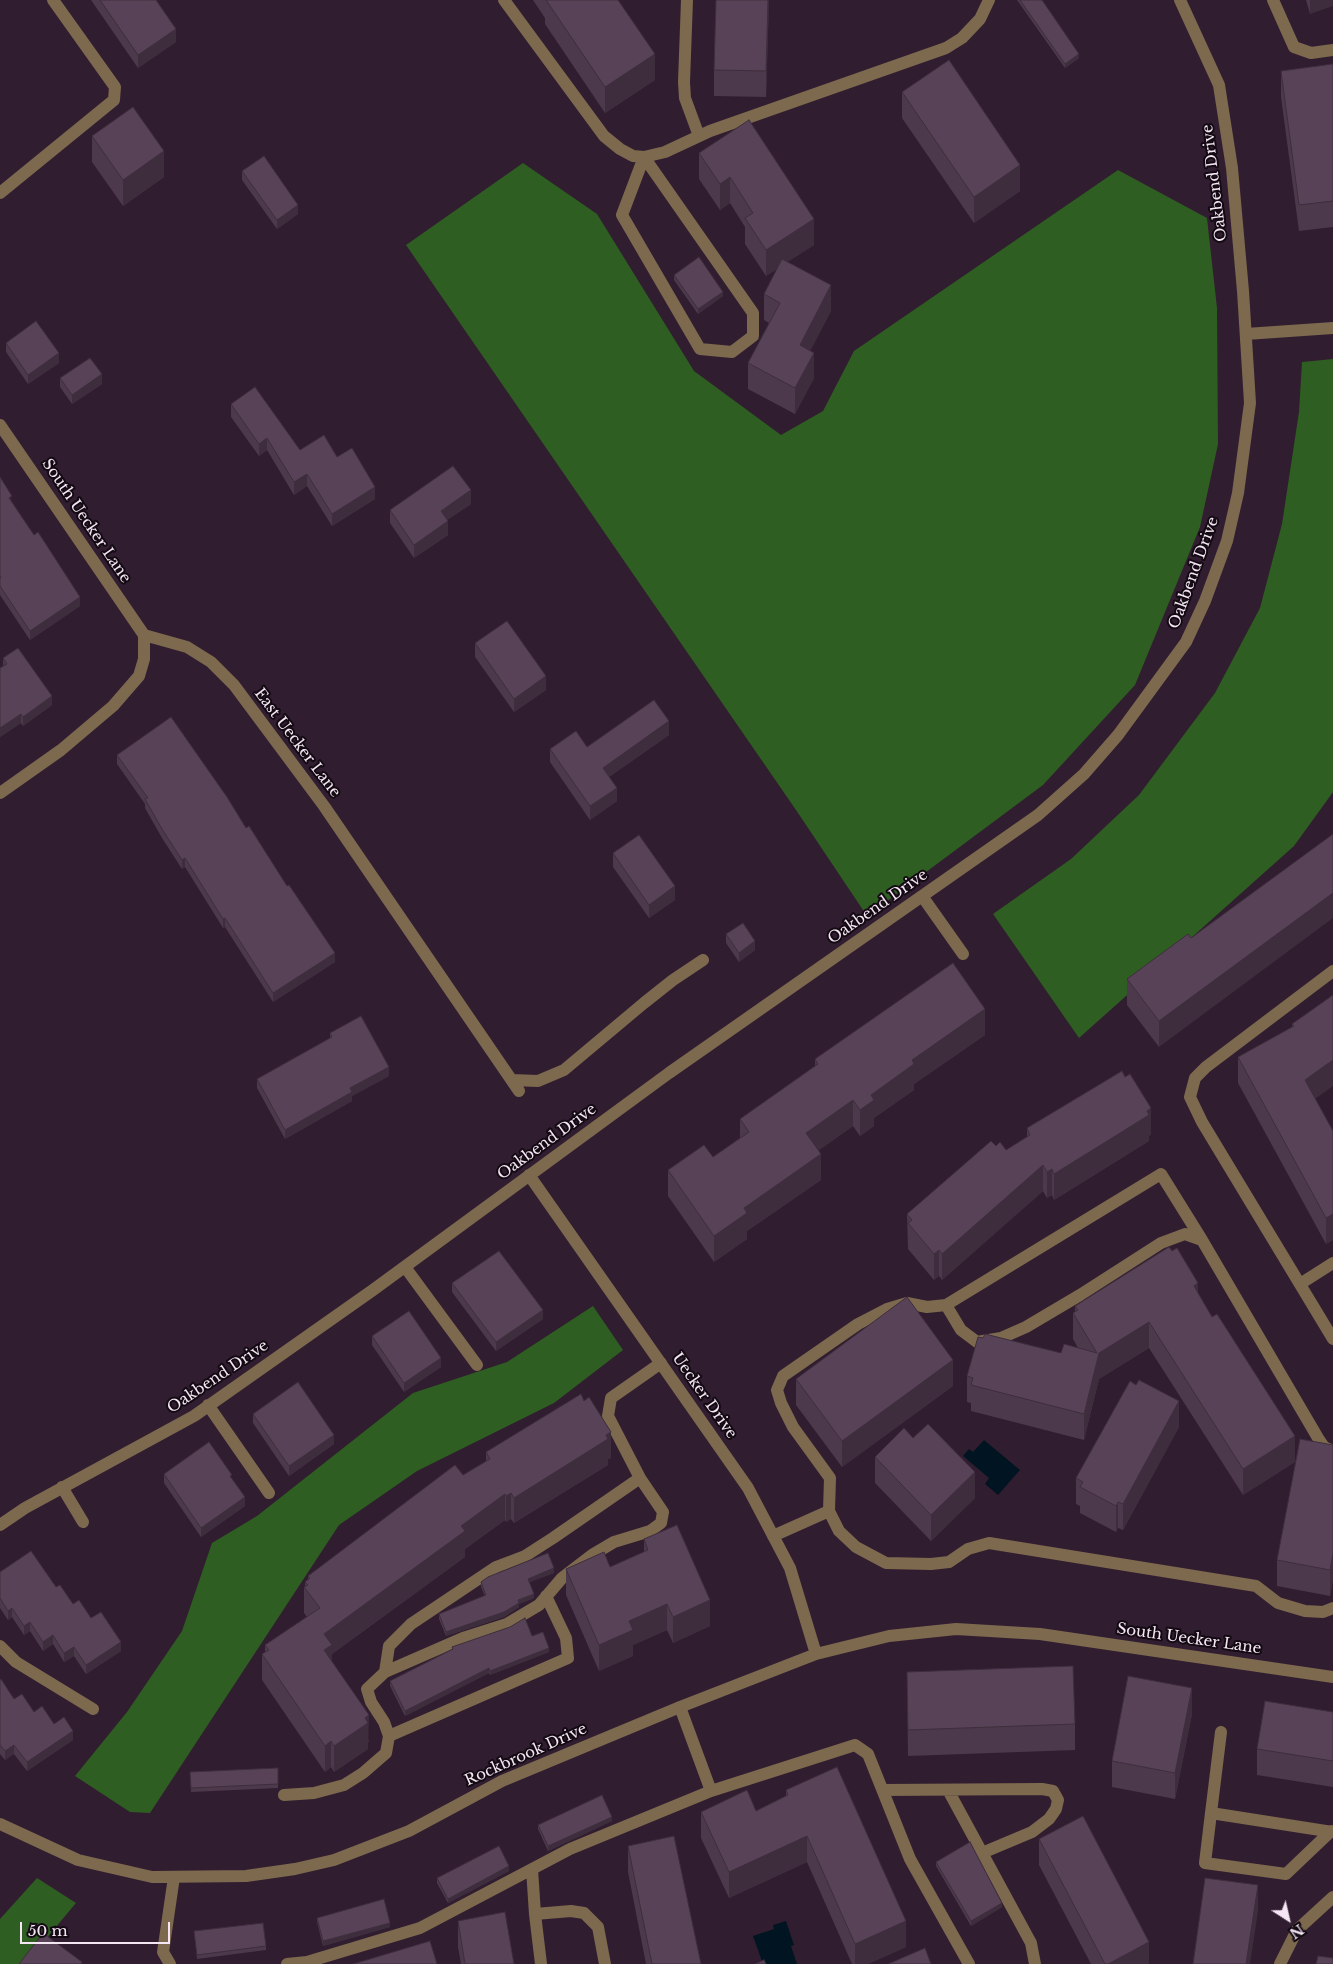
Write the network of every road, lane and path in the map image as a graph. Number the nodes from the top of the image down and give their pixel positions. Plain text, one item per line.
1 (53, 0) edge
2 (504, 0) edge
3 (687, 0) edge
4 (989, 0) edge
5 (1180, 0) edge
6 (1273, 0) edge
7 (1333, 50) edge
8 (699, 136) junction
9 (644, 157) junction
10 (0, 193) edge
11 (1333, 328) edge
12 (1246, 334) junction
13 (0, 425) edge
14 (144, 635) junction
15 (0, 792) edge
16 (922, 896) junction
17 (963, 954) dead end
18 (703, 960) dead end
19 (1333, 971) edge
20 (512, 1080) junction
21 (520, 1091) dead end
22 (529, 1175) junction
23 (1202, 1240) junction
24 (1333, 1263) edge
25 (405, 1267) junction
26 (1300, 1284) junction
27 (946, 1305) junction
28 (1333, 1339) edge
29 (661, 1363) junction
30 (477, 1365) dead end
31 (208, 1405) junction
32 (1333, 1451) edge
33 (640, 1478) junction
34 (62, 1487) junction
35 (269, 1493) dead end
36 (829, 1511) junction
37 (84, 1522) dead end
38 (0, 1525) edge
39 (773, 1536) junction
40 (546, 1596) junction
41 (1333, 1608) edge
42 (1040, 1634) joint
43 (0, 1646) edge
44 (816, 1654) junction
45 (385, 1672) junction
46 (1333, 1677) edge
47 (680, 1708) junction
48 (93, 1709) dead end
49 (1220, 1732) dead end
50 (389, 1736) junction
51 (883, 1790) junction
52 (948, 1790) junction
53 (711, 1791) junction
54 (284, 1795) dead end
55 (1211, 1813) junction
56 (0, 1824) edge
57 (1332, 1831) edge
58 (982, 1853) junction
59 (532, 1869) junction
60 (174, 1877) junction
61 (1333, 1897) edge
62 (535, 1914) junction
63 (170, 1964) edge
64 (287, 1964) edge
65 (541, 1964) edge
66 (605, 1964) edge
67 (969, 1964) edge
68 (1035, 1964) edge
69 (1280, 1964) edge

1 - 10 street
2 - 9 street
3 - 8 street
4 - 8 street
5 - 12 street, Oakbend Drive
6 - 7 street
8 - 9 street
9 - 9 street
11 - 12 street
12 - 16 street, Oakbend Drive
13 - 14 street, South Uecker Lane
14 - 15 street
14 - 20 street, East Uecker Lane
16 - 17 street
16 - 22 street, Oakbend Drive
18 - 20 street
19 - 26 street
20 - 21 street, East Uecker Lane
22 - 25 street, Oakbend Drive
22 - 29 street, Uecker Drive
23 - 27 street
23 - 27 street
23 - 32 street
24 - 26 street
25 - 30 street
25 - 31 street, Oakbend Drive
26 - 28 street
27 - 36 street
29 - 33 street
29 - 39 street, Uecker Drive
31 - 34 street, Oakbend Drive
31 - 35 street
33 - 40 street
33 - 45 street
34 - 37 street
34 - 38 street, Oakbend Drive
36 - 39 street
36 - 41 street
39 - 44 street, Uecker Drive
40 - 45 street
40 - 50 street
42 - 44 street, Rockbrook Drive
42 - 46 street, South Uecker Lane
43 - 48 street
44 - 47 street, Rockbrook Drive
45 - 50 street
47 - 53 street
47 - 60 street, Rockbrook Drive
49 - 55 street
50 - 54 street
51 - 52 street
51 - 53 street
51 - 67 street
52 - 58 street
52 - 58 street
53 - 59 street
55 - 57 street
55 - 57 street
56 - 60 street, Rockbrook Drive
58 - 68 street
59 - 62 street
59 - 64 street
60 - 63 street
61 - 69 street
62 - 65 street
62 - 66 street

